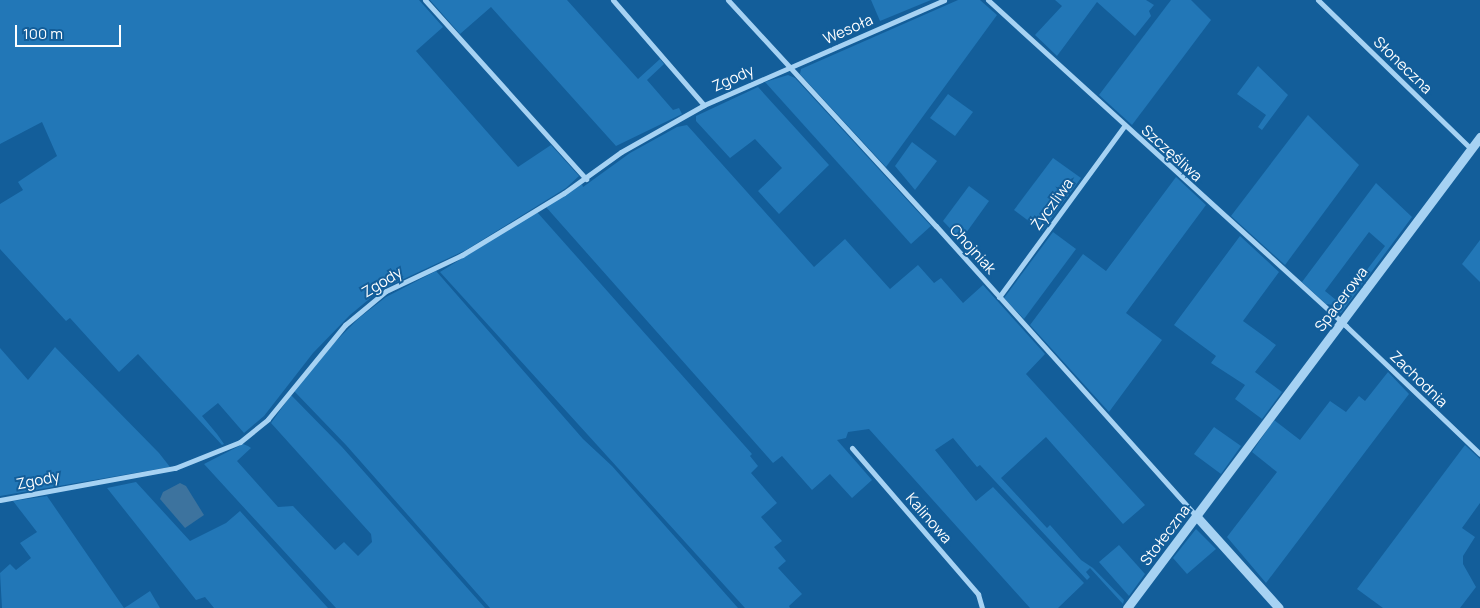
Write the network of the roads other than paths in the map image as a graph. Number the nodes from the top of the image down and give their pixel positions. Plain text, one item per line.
1 (425, 0) edge
2 (613, 0) edge
3 (728, 0) edge
4 (944, 0) edge
5 (988, 0) edge
6 (1318, 0) edge
7 (789, 68) junction
8 (704, 105) junction
9 (1124, 126) junction
10 (1480, 137) edge
11 (1471, 149) junction
12 (586, 179) junction
13 (999, 297) junction
14 (1340, 322) junction
15 (852, 448) dead end
16 (1480, 454) edge
17 (1224, 478) joint
18 (0, 500) edge
19 (1197, 517) junction
20 (982, 608) edge
21 (1127, 608) edge
22 (1279, 608) edge

1 - 12 street
2 - 8 street
3 - 7 street, Chojniak
4 - 7 street, Wesoła
5 - 9 street, Szczęśliwa
6 - 11 street, Słoneczna
7 - 8 street, Zgody
7 - 13 street, Chojniak
8 - 12 street, Zgody
9 - 13 street, Życzliwa
9 - 14 street, Szczęśliwa
10 - 11 street, Spacerowa
11 - 14 street, Spacerowa
12 - 18 street, Zgody
13 - 19 street, Chojniak
14 - 16 street, Zachodnia
14 - 17 street, Spacerowa
15 - 20 street, Kalinowa
17 - 19 street, Stołeczna
19 - 21 street, Stołeczna
19 - 22 street

